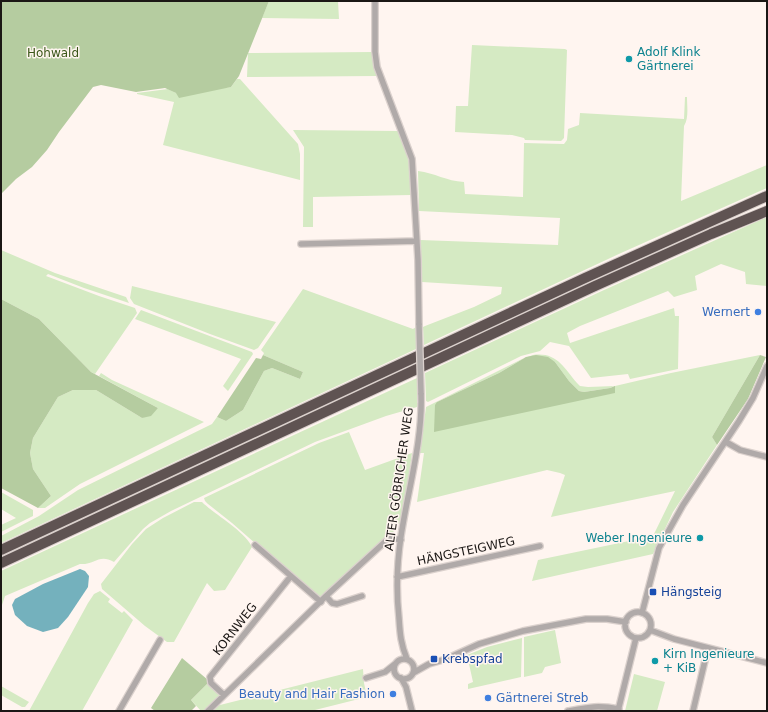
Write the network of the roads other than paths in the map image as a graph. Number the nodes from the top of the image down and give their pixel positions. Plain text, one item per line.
1 (375, 1) edge
2 (767, 196) edge
3 (767, 211) edge
4 (417, 241) junction
5 (301, 244) dead end
6 (767, 366) edge
7 (726, 442) junction
8 (767, 457) edge
9 (401, 540) junction
10 (255, 545) dead end
11 (540, 546) dead end
12 (1, 550) edge
13 (1, 564) edge
14 (291, 576) junction
15 (397, 577) junction
16 (326, 596) junction
17 (362, 596) dead end
18 (320, 602) junction
19 (642, 613) junction
20 (626, 622) junction
21 (650, 630) junction
22 (636, 638) junction
23 (160, 640) dead end
24 (402, 648) junction
25 (708, 648) junction
26 (407, 659) junction
27 (397, 662) junction
28 (413, 663) junction
29 (767, 663) edge
30 (429, 664) junction
31 (385, 672) junction
32 (413, 673) junction
33 (396, 674) junction
34 (366, 678) dead end
35 (404, 678) junction
36 (224, 695) junction
37 (618, 710) edge
38 (119, 711) edge
39 (208, 711) edge
40 (412, 711) edge
41 (568, 711) edge
42 (693, 711) edge

1 - 4 street, ALTER GÖBRICHER WEG
2 - 12 highway
3 - 13 highway
4 - 5 street
4 - 9 street, ALTER GÖBRICHER WEG, bridge
6 - 7 street
7 - 8 street
7 - 19 street
9 - 15 street, ALTER GÖBRICHER WEG
9 - 16 street
10 - 14 street
11 - 15 street, HÄNGSTEIGWEG
14 - 18 street
14 - 36 street, KORNWEG
15 - 24 street, ALTER GÖBRICHER WEG
16 - 17 street
16 - 18 street
18 - 36 street
19 - 20 street
19 - 21 street
20 - 22 street
20 - 30 street
21 - 22 street
21 - 25 street
22 - 37 street
23 - 38 street
24 - 26 street, ALTER GÖBRICHER WEG
24 - 27 street, ALTER GÖBRICHER WEG
25 - 29 street
25 - 42 street
26 - 27 street
26 - 28 street
27 - 31 street
27 - 33 street
28 - 30 street
28 - 32 street
30 - 32 street
31 - 33 street
31 - 34 street
32 - 35 street
33 - 35 street
35 - 40 street
36 - 39 street
37 - 41 street

